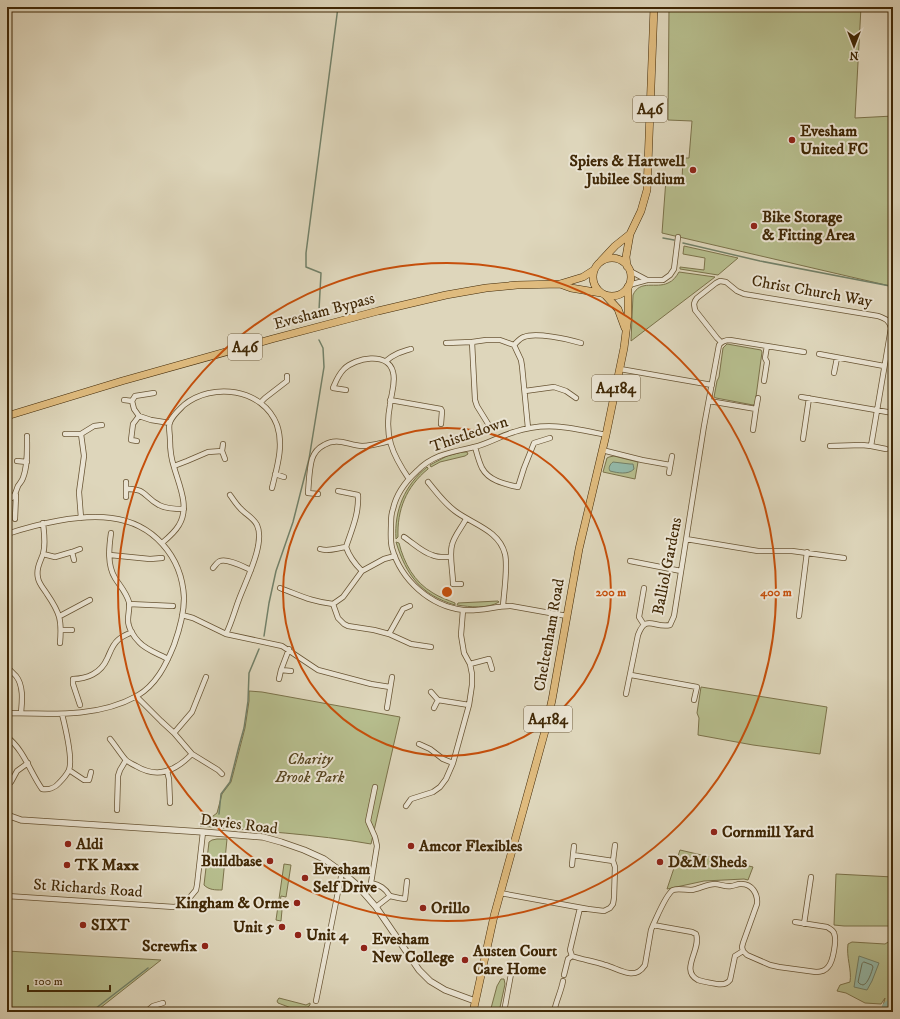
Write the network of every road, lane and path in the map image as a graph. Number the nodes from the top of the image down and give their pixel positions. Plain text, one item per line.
1 (654, 7) edge
2 (630, 234) junction
3 (678, 237) dead end
4 (600, 262) junction
5 (629, 269) junction
6 (594, 270) junction
7 (647, 280) junction
8 (560, 284) junction
9 (629, 286) junction
10 (604, 294) junction
11 (891, 320) edge
12 (626, 330) junction
13 (446, 342) dead end
14 (472, 342) junction
15 (721, 342) junction
16 (581, 343) dead end
17 (514, 345) junction
18 (767, 346) junction
19 (411, 349) dead end
20 (804, 352) dead end
21 (819, 354) dead end
22 (837, 358) junction
23 (386, 361) junction
24 (884, 366) junction
25 (620, 369) junction
26 (834, 373) dead end
27 (287, 376) dead end
28 (764, 382) dead end
29 (712, 385) junction
30 (346, 390) dead end
31 (525, 391) junction
32 (154, 393) dead end
33 (800, 397) dead end
34 (576, 398) dead end
35 (758, 398) dead end
36 (809, 398) junction
37 (124, 400) dead end
38 (390, 400) junction
39 (710, 400) junction
40 (132, 401) junction
41 (261, 402) junction
42 (756, 409) junction
43 (877, 410) junction
44 (893, 413) edge
45 (7, 416) edge
46 (139, 416) junction
47 (170, 422) junction
48 (441, 424) dead end
49 (102, 425) dead end
50 (490, 427) dead end
51 (528, 428) junction
52 (753, 430) dead end
53 (65, 434) dead end
54 (81, 434) junction
55 (606, 434) junction
56 (27, 436) dead end
57 (550, 438) dead end
58 (803, 439) dead end
59 (137, 441) dead end
60 (390, 441) junction
61 (223, 444) dead end
62 (830, 446) dead end
63 (871, 446) junction
64 (475, 447) junction
65 (886, 449) dead end
66 (602, 450) junction
67 (222, 451) junction
68 (672, 456) dead end
69 (225, 459) dead end
70 (17, 461) dead end
71 (27, 462) junction
72 (670, 464) junction
73 (174, 466) junction
74 (669, 473) dead end
75 (275, 474) junction
76 (284, 477) dead end
77 (409, 479) junction
78 (126, 482) dead end
79 (428, 482) dead end
80 (272, 488) dead end
81 (126, 489) junction
82 (338, 491) dead end
83 (16, 494) junction
84 (318, 494) dead end
85 (230, 495) dead end
86 (126, 497) dead end
87 (7, 500) edge
88 (184, 509) junction
89 (81, 518) junction
90 (15, 519) dead end
91 (466, 519) junction
92 (43, 524) junction
93 (111, 533) dead end
94 (7, 534) edge
95 (404, 537) dead end
96 (686, 539) junction
97 (162, 543) junction
98 (346, 547) junction
99 (80, 549) dead end
100 (320, 549) dead end
101 (72, 552) junction
102 (807, 552) junction
103 (43, 554) junction
104 (110, 555) junction
105 (395, 556) junction
106 (451, 557) junction
107 (162, 558) dead end
108 (844, 558) dead end
109 (74, 560) dead end
110 (630, 561) dead end
111 (213, 568) dead end
112 (251, 570) junction
113 (362, 571) junction
114 (681, 571) junction
115 (461, 584) dead end
116 (280, 588) dead end
117 (644, 588) dead end
118 (90, 600) dead end
119 (129, 604) junction
120 (333, 604) junction
121 (173, 606) dead end
122 (410, 606) dead end
123 (503, 606) junction
124 (463, 610) junction
125 (182, 615) junction
126 (60, 616) junction
127 (567, 616) junction
128 (799, 616) dead end
129 (644, 625) junction
130 (61, 630) junction
131 (72, 630) dead end
132 (132, 632) junction
133 (226, 634) junction
134 (389, 634) junction
135 (60, 643) dead end
136 (432, 647) dead end
137 (289, 649) junction
138 (168, 659) junction
139 (470, 664) junction
140 (7, 667) edge
141 (492, 669) dead end
142 (281, 670) junction
143 (291, 671) dead end
144 (630, 674) junction
145 (206, 677) dead end
146 (392, 677) dead end
147 (279, 679) dead end
148 (390, 687) junction
149 (431, 692) dead end
150 (626, 694) dead end
151 (136, 696) junction
152 (438, 700) junction
153 (694, 700) dead end
154 (469, 704) junction
155 (80, 705) dead end
156 (387, 708) dead end
157 (434, 708) dead end
158 (7, 713) edge
159 (21, 713) junction
160 (62, 714) junction
161 (174, 733) junction
162 (7, 737) edge
163 (110, 738) dead end
164 (419, 744) dead end
165 (192, 754) junction
166 (126, 760) junction
167 (28, 763) junction
168 (453, 763) junction
169 (69, 770) junction
170 (91, 772) dead end
171 (167, 772) junction
172 (222, 774) dead end
173 (7, 782) edge
174 (375, 788) dead end
175 (170, 804) dead end
176 (406, 806) dead end
177 (117, 810) dead end
178 (7, 816) edge
179 (203, 832) junction
180 (615, 845) dead end
181 (574, 846) dead end
182 (573, 855) junction
183 (613, 860) junction
184 (572, 865) dead end
185 (342, 872) junction
186 (810, 877) dead end
187 (407, 881) dead end
188 (500, 893) junction
189 (7, 896) edge
190 (390, 896) junction
191 (376, 907) junction
192 (580, 908) junction
193 (795, 922) dead end
194 (804, 924) junction
195 (653, 925) junction
196 (743, 951) junction
197 (572, 956) junction
198 (511, 974) dead end
199 (564, 975) dead end
200 (563, 981) dead end
201 (316, 1001) dead end
202 (475, 1001) junction
203 (162, 1003) dead end
204 (146, 1012) edge
205 (473, 1012) edge
206 (504, 1012) edge
207 (554, 1012) edge

1 - 2 main road, A46
2 - 4 main road, A46
2 - 5 main road, A46
3 - 7 street
4 - 5 main road
4 - 6 main road
5 - 7 street
5 - 9 main road
6 - 8 main road, Evesham Bypass / A46
6 - 10 main road
7 - 9 street
8 - 10 main road, Evesham Bypass / A46
8 - 45 main road, Evesham Bypass / A46
9 - 10 main road
9 - 12 main road, Cheltenham Road / A4184
10 - 12 main road, Cheltenham Road / A4184
11 - 15 street, Christ Church Way
11 - 24 street, Christ Church Way
12 - 25 main road, Cheltenham Road / A4184
13 - 14 street
14 - 17 street
14 - 50 street
15 - 18 street
15 - 29 street, Balliol Gardens
16 - 17 street
17 - 31 street
18 - 20 street
18 - 28 street
19 - 23 street
21 - 22 street
22 - 24 street
22 - 26 street
23 - 30 street
23 - 38 street
24 - 43 street, Christ Church Way
25 - 29 street
25 - 55 main road, Cheltenham Road / A4184
27 - 41 street
29 - 39 street, Balliol Gardens
31 - 34 street
31 - 51 street
32 - 40 street
33 - 36 street
35 - 42 street
36 - 43 street
36 - 58 street
37 - 40 street
38 - 48 street
38 - 60 street
39 - 42 street
39 - 96 street, Balliol Gardens
40 - 46 street
41 - 47 street
41 - 75 street
42 - 52 street
43 - 44 street
43 - 63 street, Christ Church Way
46 - 47 street
46 - 59 street
47 - 73 street
49 - 54 street
51 - 55 street, Thistledown
51 - 64 street, Thistledown
53 - 54 street
54 - 89 street
55 - 66 main road, Cheltenham Road / A4184
56 - 71 street
57 - 64 street
60 - 77 street
60 - 84 street
61 - 67 street
62 - 63 street
63 - 65 street
64 - 77 street, Thistledown
66 - 72 street
66 - 127 main road, Cheltenham Road / A4184
67 - 69 street
67 - 73 street
68 - 72 street
70 - 71 street
71 - 83 street
72 - 74 street
73 - 88 street
75 - 76 street
75 - 80 street
77 - 105 street, Thistledown
78 - 81 street
79 - 91 street
81 - 86 street
81 - 88 street
82 - 98 street
83 - 87 street
83 - 90 street
85 - 112 street
88 - 97 street
89 - 92 street
89 - 97 street
91 - 106 street
91 - 123 street
92 - 94 street
92 - 103 street
93 - 104 street
95 - 106 street
96 - 102 street
96 - 114 street, Balliol Gardens
97 - 125 street
98 - 100 street
98 - 113 street
99 - 101 street
101 - 103 street
101 - 109 street
102 - 108 street
102 - 128 street
103 - 126 street
104 - 107 street
104 - 119 street
105 - 113 street
105 - 124 street, Thistledown
106 - 115 street
110 - 114 street
111 - 112 street
112 - 133 street
113 - 120 street
114 - 129 street, Balliol Gardens
116 - 120 street
117 - 129 street
118 - 126 street
119 - 121 street
119 - 132 street
120 - 134 street
122 - 134 street
123 - 124 street, Thistledown
123 - 127 street, Thistledown
124 - 139 street
125 - 133 street
125 - 138 street
126 - 130 street
127 - 188 main road, Cheltenham Road / A4184
129 - 144 street, Balliol Gardens
130 - 131 street
130 - 135 street
132 - 138 street
132 - 155 street
133 - 137 street
134 - 136 street
137 - 142 street
137 - 148 street
138 - 151 street
139 - 141 street
139 - 154 street
140 - 159 street
142 - 143 street
142 - 147 street
144 - 150 street, Balliol Gardens
144 - 153 street
145 - 161 street
146 - 148 street
148 - 156 street
149 - 152 street
151 - 160 street
151 - 161 street
152 - 154 street
152 - 157 street
154 - 168 street
158 - 159 street
159 - 160 street
160 - 169 street
161 - 165 street
162 - 167 street
163 - 166 street
164 - 168 street
165 - 171 street
165 - 172 street
166 - 171 street
166 - 177 street
167 - 169 street
167 - 173 street
168 - 176 street
169 - 170 street
171 - 175 street
174 - 190 street
178 - 179 street, Davies Road
179 - 185 street, Davies Road
179 - 189 street, St Richards Road
180 - 183 street
181 - 182 street
182 - 183 street
182 - 184 street
183 - 192 street
185 - 191 street, Davies Road
185 - 201 street
186 - 194 street
187 - 190 street
188 - 192 street
188 - 202 main road, Cheltenham Road / A4184
190 - 191 street
191 - 202 street, Davies Road
192 - 197 street
193 - 194 street
194 - 196 street
195 - 196 street
195 - 196 street
195 - 197 street
197 - 199 street
198 - 206 street
200 - 207 street
202 - 205 main road, Cheltenham Road / A4184
203 - 204 street

